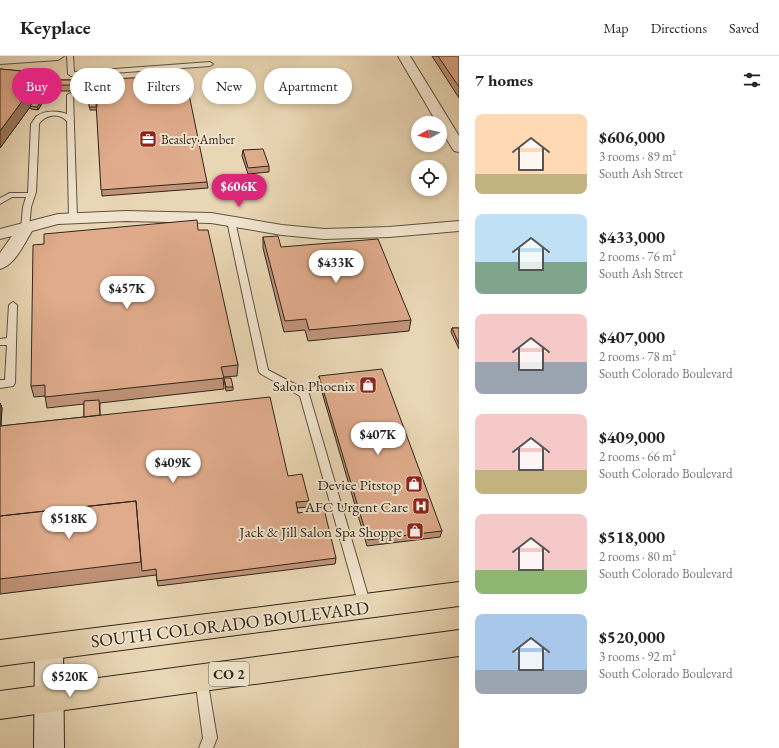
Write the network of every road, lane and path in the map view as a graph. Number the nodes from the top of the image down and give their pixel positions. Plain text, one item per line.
1 (58, 56) edge
2 (70, 56) edge
3 (404, 56) edge
4 (38, 57) edge
5 (0, 60) edge
6 (210, 64) dead end
7 (70, 104) edge
8 (70, 120) junction
9 (459, 148) edge
10 (30, 195) junction
11 (0, 202) edge
12 (73, 218) junction
13 (231, 220) junction
14 (459, 226) edge
15 (25, 228) junction
16 (0, 234) edge
17 (0, 264) edge
18 (13, 306) dead end
19 (12, 341) junction
20 (0, 342) edge
21 (0, 384) edge
22 (459, 594) edge
23 (365, 606) junction
24 (459, 643) edge
25 (49, 647) junction
26 (0, 653) edge
27 (202, 678) junction
28 (49, 698) junction
29 (0, 704) edge
30 (49, 748) edge
31 (206, 748) edge

1 - 4 street
2 - 6 lane
3 - 9 street
4 - 5 street
7 - 8 lane
8 - 10 lane
8 - 12 lane
10 - 11 lane
10 - 15 lane
12 - 13 street
12 - 15 street
13 - 14 street
13 - 23 lane
15 - 16 street
15 - 17 street
18 - 19 lane
19 - 20 lane
19 - 21 lane
22 - 23 main road, SOUTH COLORADO BOULEVARD
23 - 25 main road, SOUTH COLORADO BOULEVARD
24 - 27 main road, CO 2
25 - 26 main road, SOUTH COLORADO BOULEVARD
25 - 28 street
27 - 28 main road, CO 2
27 - 31 lane
28 - 29 main road, CO 2
28 - 30 street

